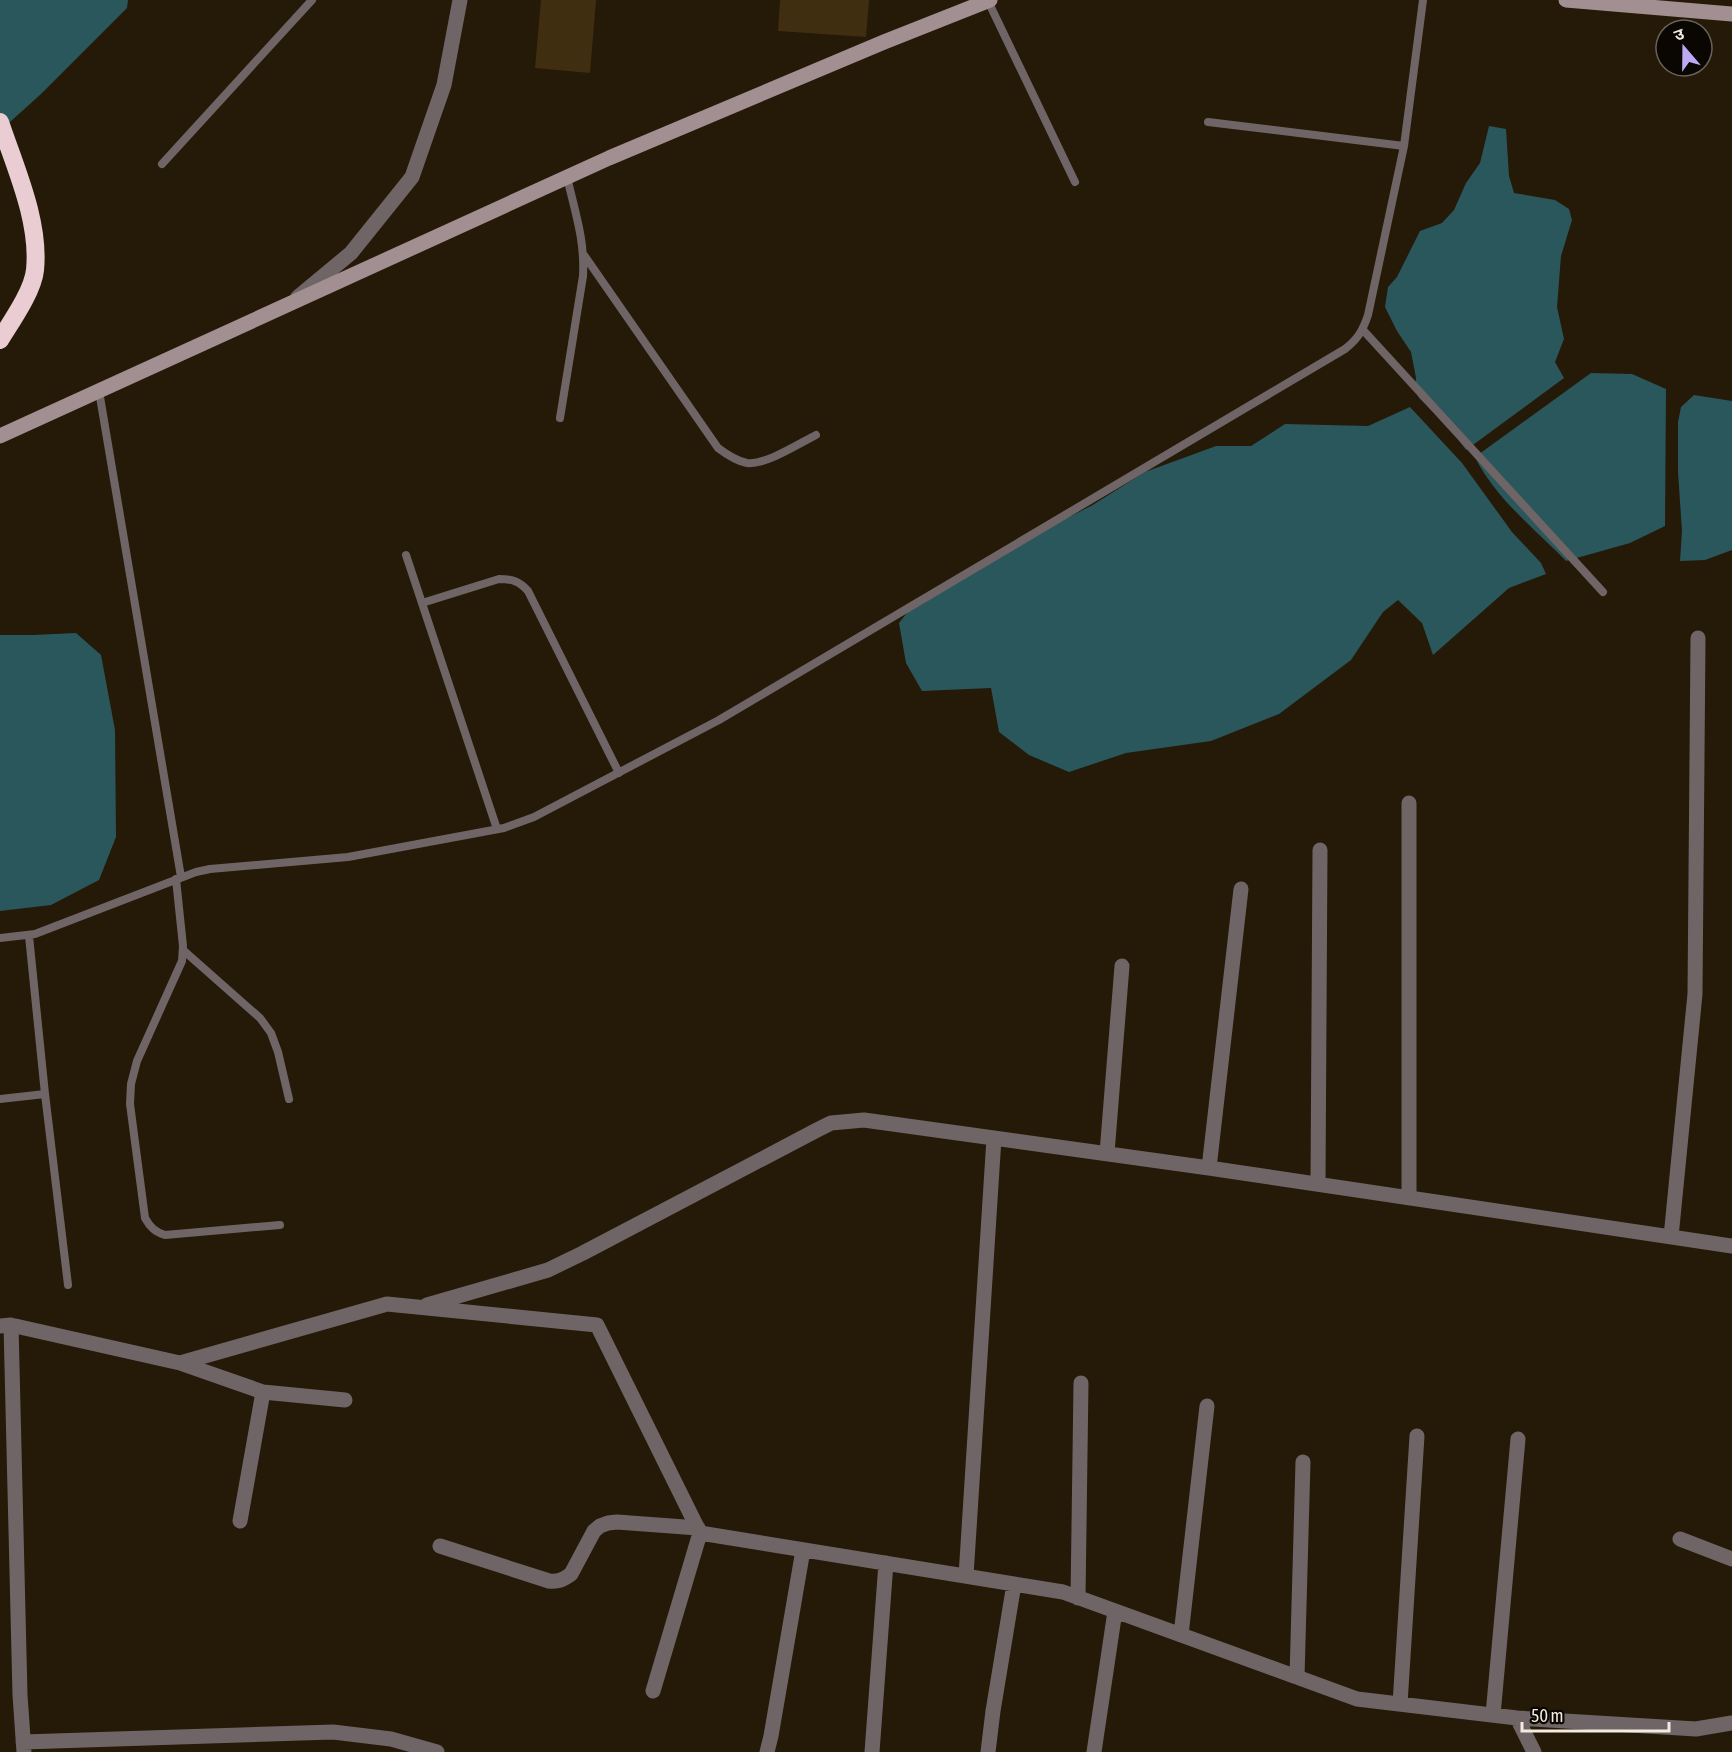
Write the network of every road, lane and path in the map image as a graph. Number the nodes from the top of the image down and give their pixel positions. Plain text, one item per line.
1 (312, 0) edge
2 (460, 0) edge
3 (989, 0) edge
4 (1423, 0) edge
5 (1566, 0) edge
6 (1732, 14) edge
7 (0, 122) edge
8 (1208, 122) dead end
9 (1404, 147) junction
10 (162, 164) dead end
11 (567, 177) junction
12 (1075, 182) dead end
13 (584, 255) junction
14 (289, 305) junction
15 (1363, 330) junction
16 (0, 340) edge
17 (99, 391) junction
18 (560, 418) dead end
19 (816, 435) dead end
20 (0, 436) edge
21 (406, 555) dead end
22 (1603, 592) dead end
23 (422, 603) junction
24 (1698, 638) dead end
25 (619, 773) junction
26 (1408, 803) dead end
27 (497, 829) junction
28 (1320, 850) dead end
29 (178, 878) junction
30 (1241, 889) dead end
31 (29, 936) junction
32 (0, 938) edge
33 (183, 950) junction
34 (1122, 966) dead end
35 (45, 1094) junction
36 (0, 1099) edge
37 (289, 1099) dead end
38 (994, 1138) junction
39 (1107, 1153) junction
40 (1209, 1168) junction
41 (1318, 1184) junction
42 (1409, 1198) junction
43 (280, 1225) dead end
44 (1671, 1237) junction
45 (1732, 1246) edge
46 (68, 1285) dead end
47 (418, 1307) junction
48 (5, 1326) edge
49 (180, 1363) junction
50 (1081, 1383) dead end
51 (263, 1392) junction
52 (345, 1400) dead end
53 (1207, 1406) dead end
54 (1417, 1436) dead end
55 (1518, 1440) dead end
56 (1303, 1462) dead end
57 (240, 1521) dead end
58 (699, 1531) junction
59 (1680, 1539) dead end
60 (440, 1546) dead end
61 (803, 1550) junction
62 (1732, 1559) edge
63 (886, 1563) junction
64 (966, 1576) junction
65 (1014, 1584) junction
66 (1078, 1598) junction
67 (1115, 1611) junction
68 (1181, 1635) junction
69 (1297, 1677) junction
70 (653, 1691) dead end
71 (1400, 1704) junction
72 (1493, 1715) junction
73 (1517, 1718) junction
74 (1732, 1723) edge
75 (94, 1746) edge
76 (24, 1747) edge
77 (437, 1752) edge
78 (767, 1752) edge
79 (872, 1752) edge
80 (988, 1752) edge
81 (1094, 1752) edge
82 (1534, 1752) edge

1 - 10 lane
2 - 14 street
3 - 11 street
3 - 12 lane
4 - 9 lane
5 - 6 street
7 - 16 highway
8 - 9 lane
9 - 15 lane
11 - 13 lane
11 - 14 street
13 - 18 lane
13 - 19 lane
14 - 17 street
15 - 22 lane
15 - 25 lane
17 - 20 street
17 - 29 lane
21 - 23 lane
23 - 25 lane
23 - 27 lane
24 - 44 street
25 - 27 lane
26 - 42 street
27 - 29 lane
28 - 41 street
29 - 31 lane
29 - 33 lane
30 - 40 street
31 - 32 lane
31 - 35 lane
33 - 37 lane
33 - 43 lane
34 - 39 street
35 - 36 lane
35 - 46 lane
38 - 39 street
38 - 47 street
38 - 64 street
39 - 40 street
40 - 41 street
41 - 42 street
42 - 44 street
44 - 45 street
47 - 49 street
47 - 58 street
48 - 49 street
48 - 76 street
49 - 51 street
50 - 66 street
51 - 52 street
51 - 57 street
53 - 68 street
54 - 71 street
55 - 72 street
56 - 69 street
58 - 60 street
58 - 61 street
58 - 70 street
59 - 62 street
61 - 63 street
61 - 78 street
63 - 64 street
63 - 79 street
64 - 65 street
65 - 66 street
65 - 80 street
66 - 67 street
67 - 68 street
67 - 81 street
68 - 69 street
69 - 71 street
71 - 72 street
72 - 73 street
73 - 74 street
73 - 82 street
75 - 76 street
75 - 77 street

